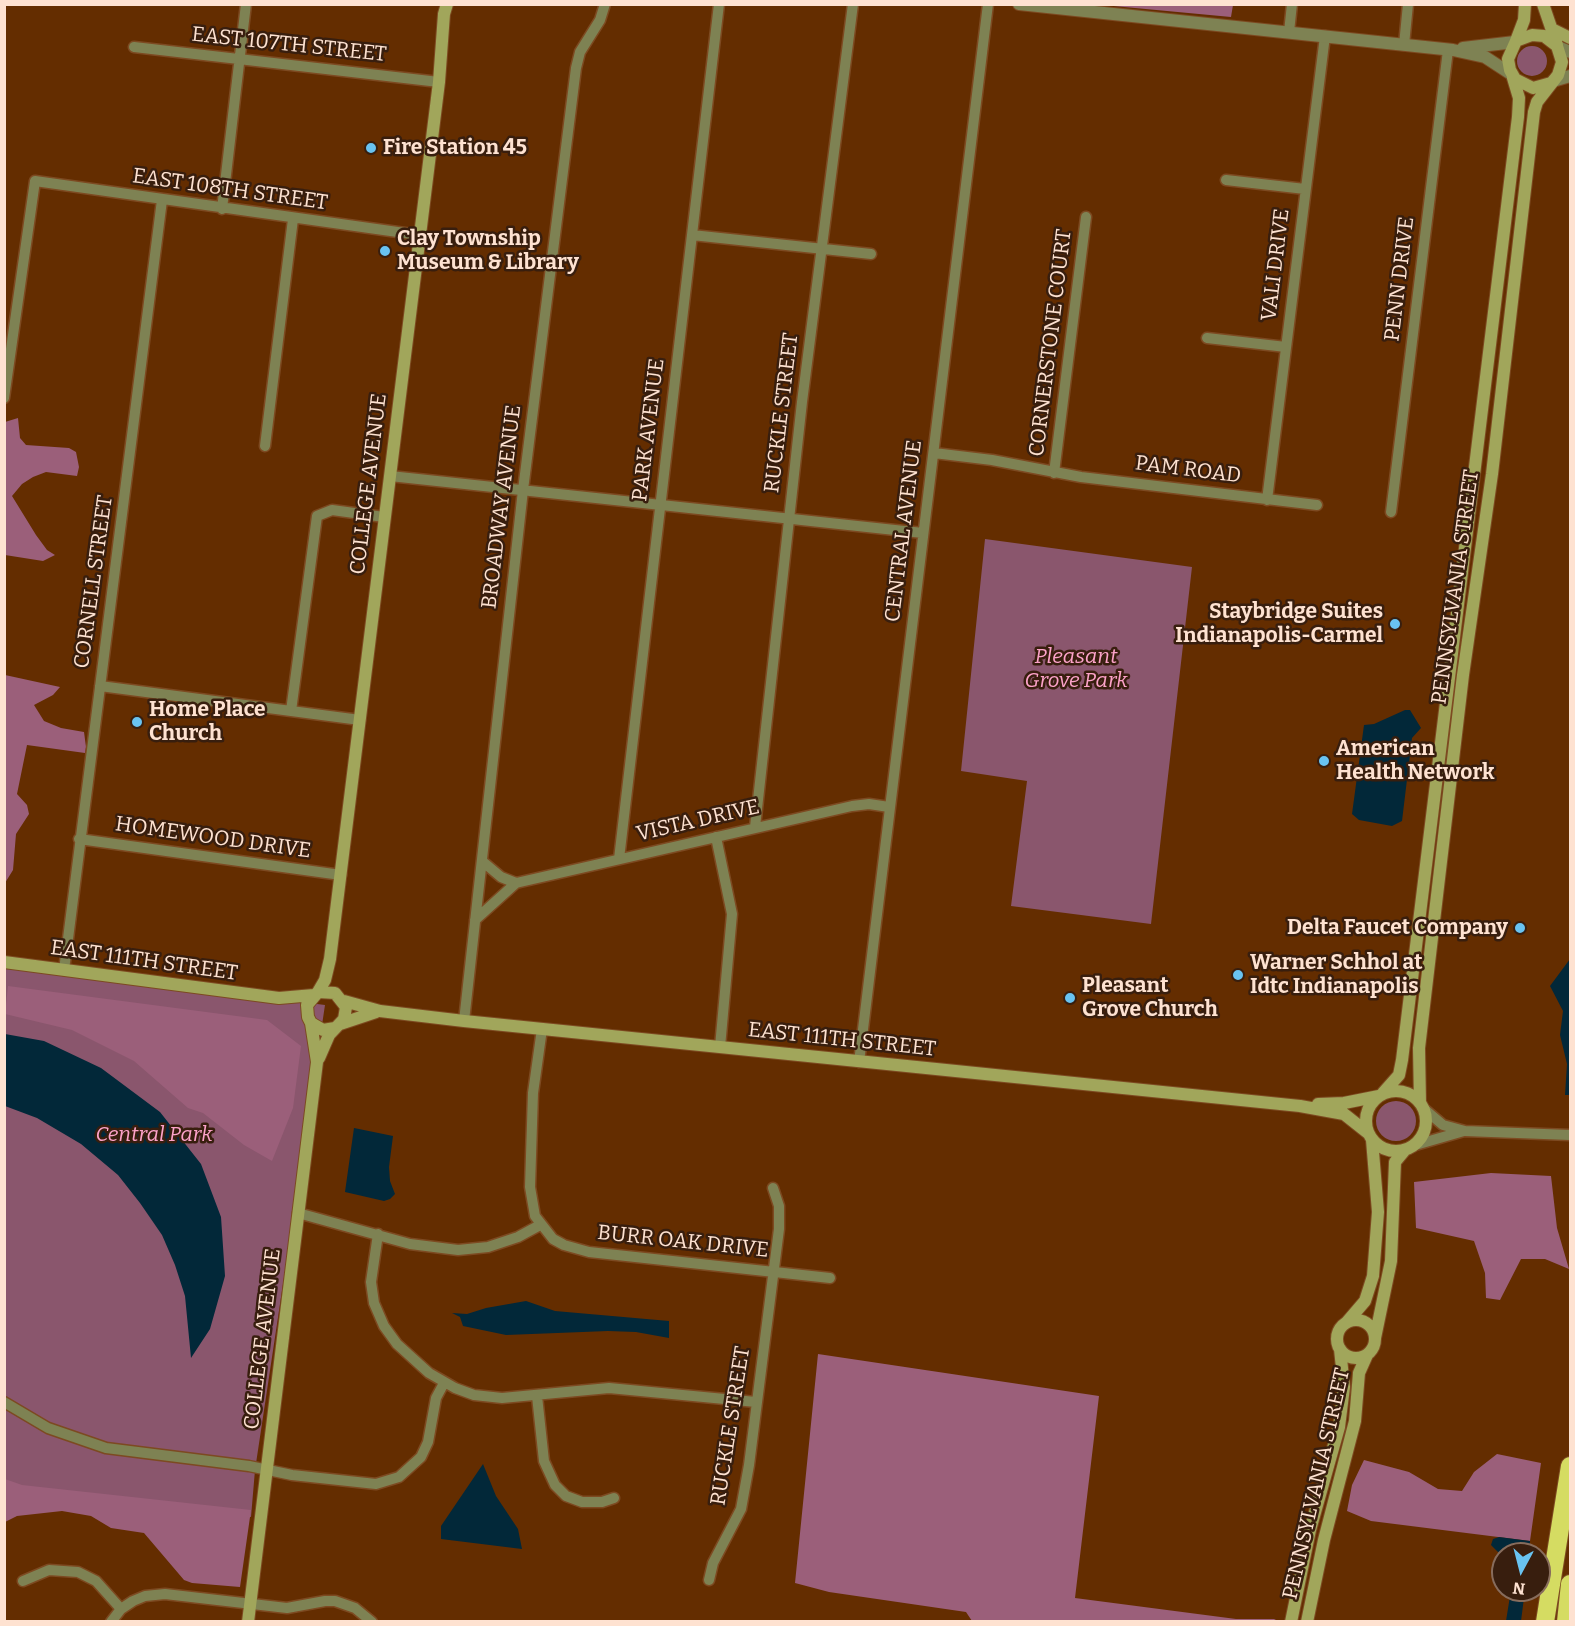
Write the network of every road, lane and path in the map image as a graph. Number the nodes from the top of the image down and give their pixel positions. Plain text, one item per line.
1 (246, 4) edge
2 (605, 4) edge
3 (719, 4) edge
4 (853, 4) edge
5 (988, 4) edge
6 (1019, 4) edge
7 (1292, 4) edge
8 (1408, 4) edge
9 (1525, 4) edge
10 (1543, 4) edge
11 (444, 8) edge
12 (1552, 29) junction
13 (1289, 32) junction
14 (1325, 36) junction
15 (1570, 38) edge
16 (1515, 42) junction
17 (1404, 45) junction
18 (134, 47) dead end
19 (1558, 47) junction
20 (1450, 50) junction
21 (1570, 52) edge
22 (239, 58) junction
23 (1512, 75) junction
24 (1570, 76) edge
25 (439, 82) junction
26 (1552, 82) junction
27 (1226, 180) dead end
28 (1305, 189) junction
29 (162, 200) junction
30 (222, 209) junction
31 (1086, 217) dead end
32 (293, 219) junction
33 (419, 235) junction
34 (692, 235) junction
35 (822, 250) junction
36 (871, 254) dead end
37 (1206, 338) dead end
38 (1286, 347) junction
39 (4, 398) edge
40 (265, 446) dead end
41 (934, 453) junction
42 (1054, 473) junction
43 (390, 476) junction
44 (523, 490) junction
45 (1268, 500) junction
46 (660, 505) junction
47 (1317, 506) dead end
48 (1391, 512) dead end
49 (384, 517) junction
50 (789, 519) junction
51 (923, 533) junction
52 (100, 686) junction
53 (291, 711) junction
54 (360, 720) junction
55 (889, 807) junction
56 (754, 827) junction
57 (716, 837) junction
58 (79, 839) junction
59 (619, 859) junction
60 (482, 861) junction
61 (341, 875) junction
62 (516, 883) junction
63 (475, 920) junction
64 (330, 958) junction
65 (4, 962) edge
66 (64, 970) junction
67 (316, 994) junction
68 (279, 998) junction
69 (342, 999) junction
70 (380, 1011) junction
71 (310, 1020) junction
72 (464, 1021) junction
73 (338, 1026) junction
74 (542, 1029) junction
75 (720, 1047) junction
76 (317, 1062) junction
77 (859, 1062) junction
78 (1381, 1095) junction
79 (1422, 1105) junction
80 (1300, 1106) junction
81 (1465, 1131) junction
82 (1570, 1135) edge
83 (1370, 1136) junction
84 (1409, 1148) junction
85 (773, 1188) dead end
86 (298, 1213) junction
87 (540, 1225) junction
88 (378, 1234) junction
89 (773, 1272) junction
90 (830, 1278) dead end
91 (1347, 1322) junction
92 (1375, 1338) junction
93 (1340, 1349) junction
94 (1367, 1354) junction
95 (444, 1383) junction
96 (537, 1396) junction
97 (4, 1402) edge
98 (756, 1402) junction
99 (1570, 1466) edge
100 (267, 1470) junction
101 (614, 1498) dead end
102 (709, 1580) dead end
103 (23, 1581) dead end
104 (1570, 1584) edge
105 (250, 1605) junction
106 (121, 1609) junction
107 (111, 1622) edge
108 (248, 1622) edge
109 (372, 1622) edge
110 (1291, 1622) edge
111 (1307, 1622) edge
112 (1545, 1622) edge
113 (1566, 1622) edge

1 - 22 street
2 - 44 street, BROADWAY AVENUE
3 - 34 street, PARK AVENUE
4 - 35 street, RUCKLE STREET
5 - 41 street, CENTRAL AVENUE
6 - 13 street
7 - 13 street
8 - 17 street
9 - 16 main road
10 - 12 main road
11 - 25 main road, COLLEGE AVENUE
12 - 15 main road
12 - 19 main road
13 - 14 street
14 - 17 street
14 - 28 street, VALI DRIVE
16 - 19 main road
16 - 20 street
16 - 23 main road
17 - 20 street
18 - 22 street, EAST 107TH STREET
19 - 21 street
19 - 26 main road
20 - 23 street
20 - 48 street, PENN DRIVE
22 - 25 street, EAST 107TH STREET
22 - 30 street
23 - 26 main road
23 - 78 main road, PENNSYLVANIA STREET
24 - 26 street
25 - 33 main road, COLLEGE AVENUE
26 - 79 main road, PENNSYLVANIA STREET
27 - 28 street
28 - 38 street, VALI DRIVE
29 - 30 street, EAST 108TH STREET
29 - 39 street, EAST 108TH STREET
29 - 52 street, CORNELL STREET
30 - 32 street, EAST 108TH STREET
31 - 42 street, CORNERSTONE COURT
32 - 33 street, EAST 108TH STREET
32 - 40 street
33 - 43 main road, COLLEGE AVENUE
34 - 35 street
34 - 46 street, PARK AVENUE
35 - 36 street
35 - 50 street, RUCKLE STREET
37 - 38 street
38 - 45 street, VALI DRIVE
41 - 42 street, PAM ROAD
41 - 51 street, CENTRAL AVENUE
42 - 45 street, PAM ROAD
43 - 44 street
43 - 49 main road, COLLEGE AVENUE
44 - 46 street
44 - 60 street, BROADWAY AVENUE
45 - 47 street, PAM ROAD
46 - 50 street
46 - 59 street, PARK AVENUE
49 - 53 street
49 - 54 main road, COLLEGE AVENUE
50 - 51 street
50 - 56 street, RUCKLE STREET
51 - 55 street, CENTRAL AVENUE
52 - 53 street
52 - 58 street, CORNELL STREET
53 - 54 street
54 - 61 main road, COLLEGE AVENUE
55 - 56 street, VISTA DRIVE
55 - 77 street, CENTRAL AVENUE
56 - 57 street, VISTA DRIVE
57 - 59 street, VISTA DRIVE
57 - 75 street
58 - 61 street, HOMEWOOD DRIVE
58 - 66 street, CORNELL STREET
59 - 62 street, VISTA DRIVE
60 - 62 street
60 - 63 street, BROADWAY AVENUE
61 - 64 main road, COLLEGE AVENUE
62 - 63 street, VISTA DRIVE
63 - 72 street, BROADWAY AVENUE
64 - 67 main road, COLLEGE AVENUE
64 - 69 main road, COLLEGE AVENUE
65 - 66 main road, EAST 111TH STREET
66 - 68 main road, EAST 111TH STREET
67 - 68 main road, EAST 111TH STREET
67 - 69 main road
67 - 71 main road
68 - 71 main road, EAST 111TH STREET
69 - 70 main road, EAST 111TH STREET
69 - 73 main road
70 - 72 main road, EAST 111TH STREET
70 - 73 main road, EAST 111TH STREET
71 - 73 main road
71 - 76 main road, COLLEGE AVENUE
72 - 74 main road, EAST 111TH STREET
73 - 76 main road, COLLEGE AVENUE
74 - 75 main road, EAST 111TH STREET
74 - 87 street
75 - 77 main road, EAST 111TH STREET
76 - 86 main road, COLLEGE AVENUE
77 - 80 main road, EAST 111TH STREET
78 - 79 main road
78 - 80 main road, EAST 111TH STREET
78 - 83 main road
79 - 81 street
79 - 84 main road
80 - 83 main road, EAST 111TH STREET
81 - 82 street
81 - 84 street
83 - 84 main road
83 - 91 main road
84 - 92 main road
85 - 89 street, RUCKLE STREET
86 - 88 street
86 - 100 main road, COLLEGE AVENUE
87 - 88 street
87 - 89 street, BURR OAK DRIVE
88 - 95 street
89 - 90 street, BURR OAK DRIVE
89 - 98 street, RUCKLE STREET
91 - 92 main road
91 - 93 main road
92 - 94 main road
93 - 94 main road
93 - 110 main road, PENNSYLVANIA STREET
94 - 111 main road, PENNSYLVANIA STREET
95 - 96 street
95 - 100 street
96 - 98 street
96 - 101 street
97 - 100 street
98 - 102 street, RUCKLE STREET
99 - 112 highway
100 - 105 main road, COLLEGE AVENUE
103 - 106 street
104 - 113 highway
105 - 106 street
105 - 108 main road, COLLEGE AVENUE
105 - 109 street
106 - 107 street

